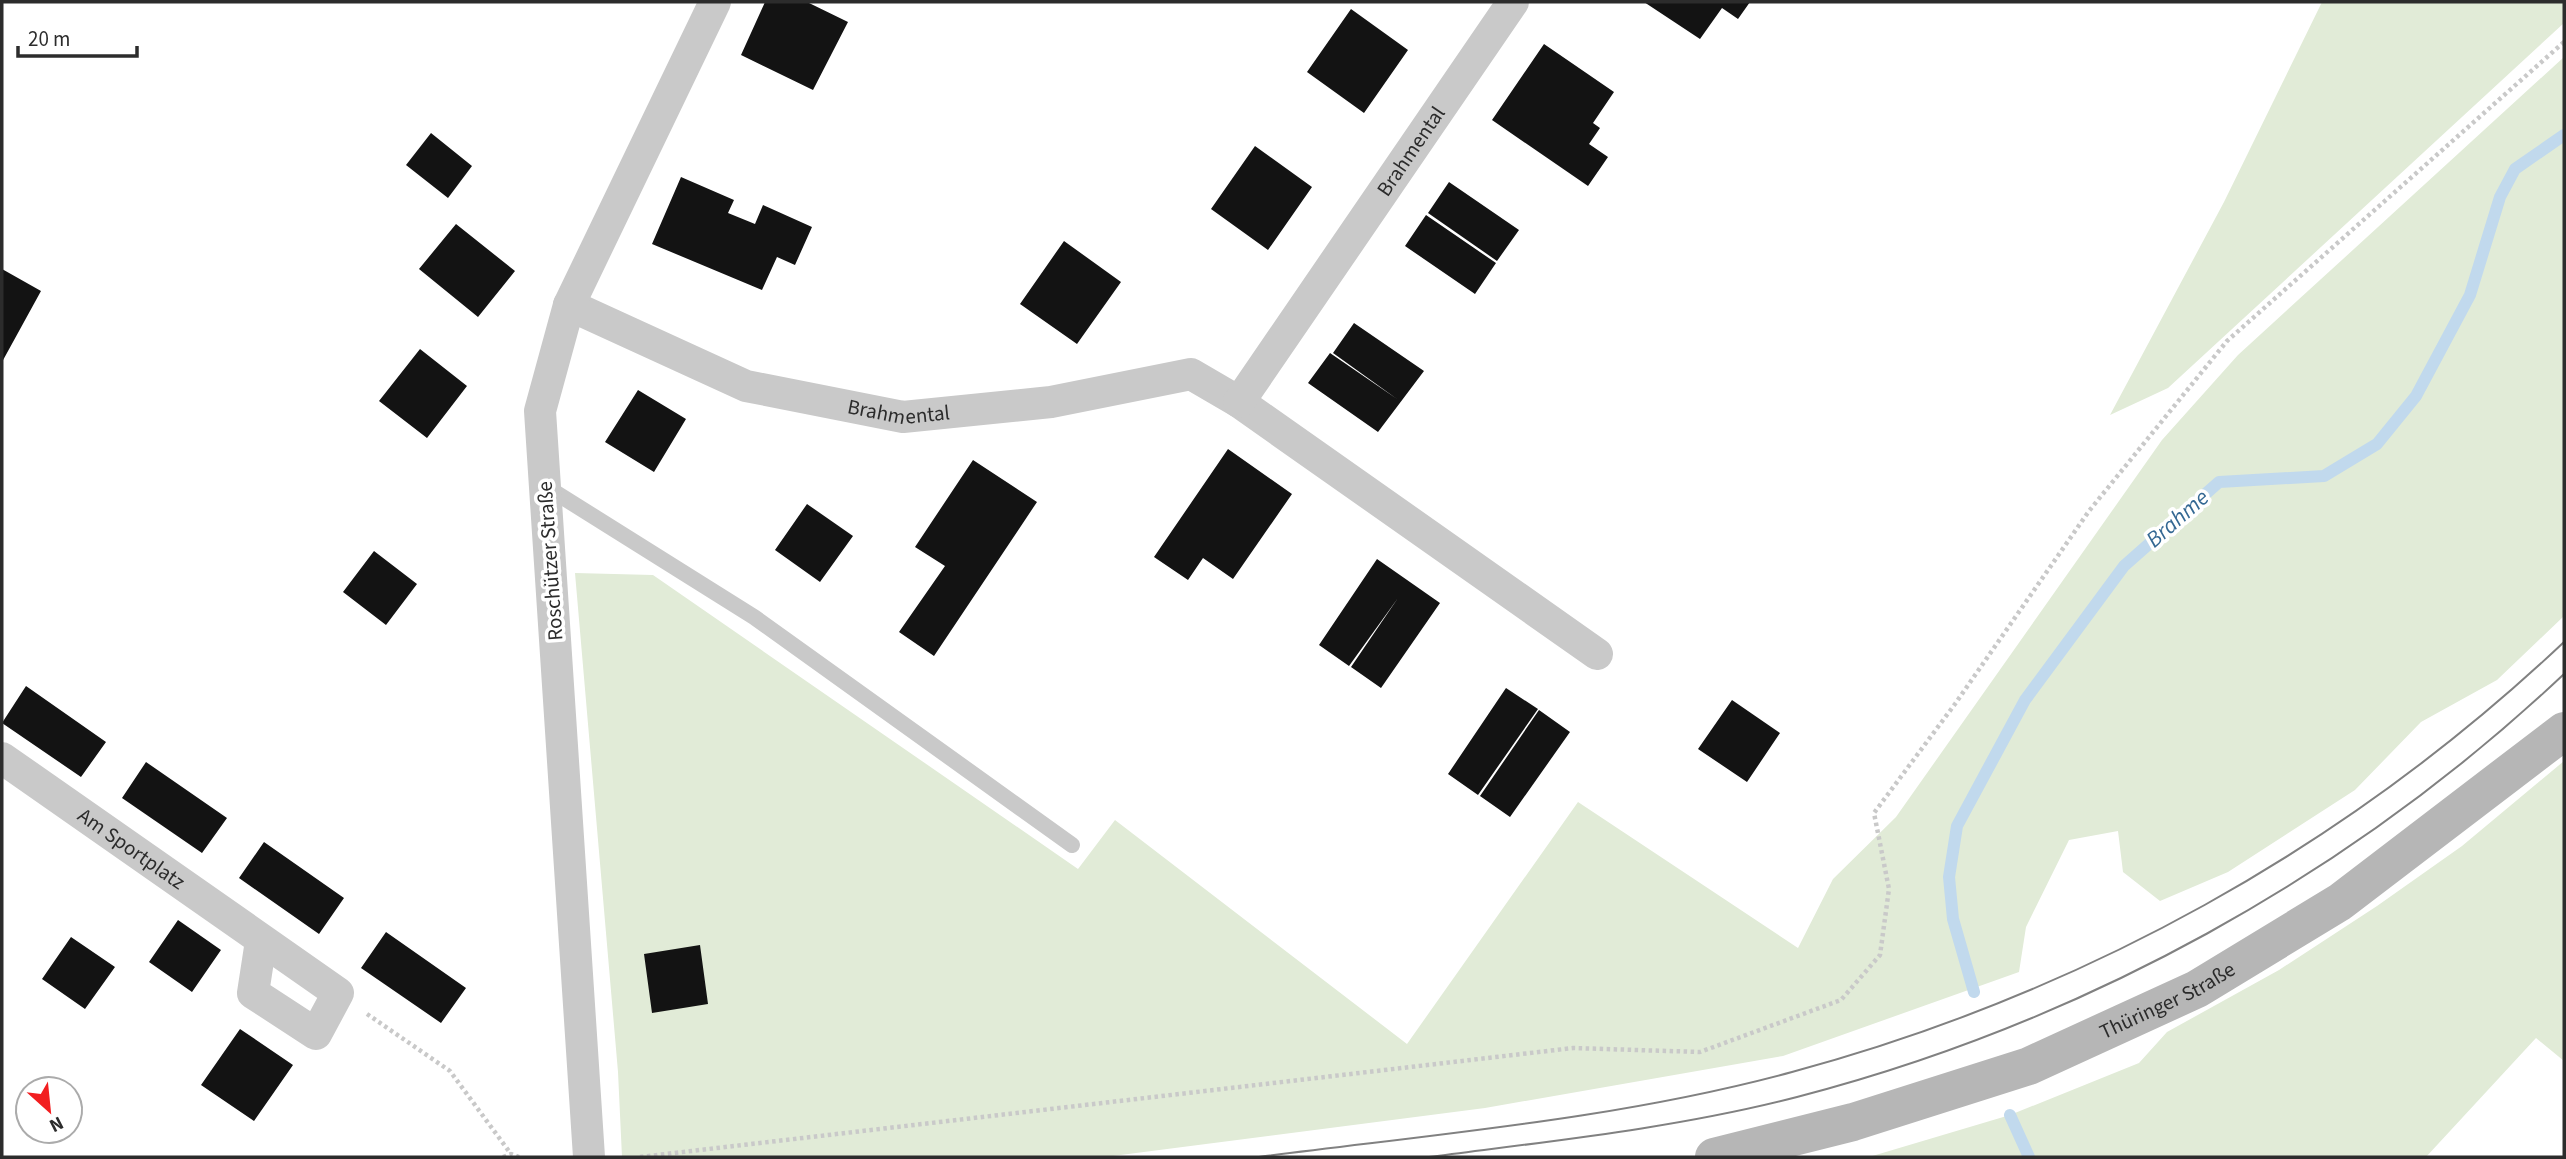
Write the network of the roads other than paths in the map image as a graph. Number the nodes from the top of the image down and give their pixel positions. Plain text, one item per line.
1 (715, 2) edge
2 (1513, 2) edge
3 (569, 305) junction
4 (1239, 402) junction
5 (545, 486) junction
6 (1597, 654) dead end
7 (2564, 731) edge
8 (2, 758) edge
9 (1072, 845) dead end
10 (261, 941) junction
11 (589, 1157) edge
12 (1714, 1157) edge

1 - 3 street, Roschützer Straße
2 - 4 street, Brahmental
3 - 4 street, Brahmental
3 - 5 street, Roschützer Straße
4 - 6 street, Brahmental
5 - 9 lane
5 - 11 street, Roschützer Straße
7 - 12 main road, Thüringer Straße
8 - 10 street, Am Sportplatz
10 - 10 street, Am Sportplatz

